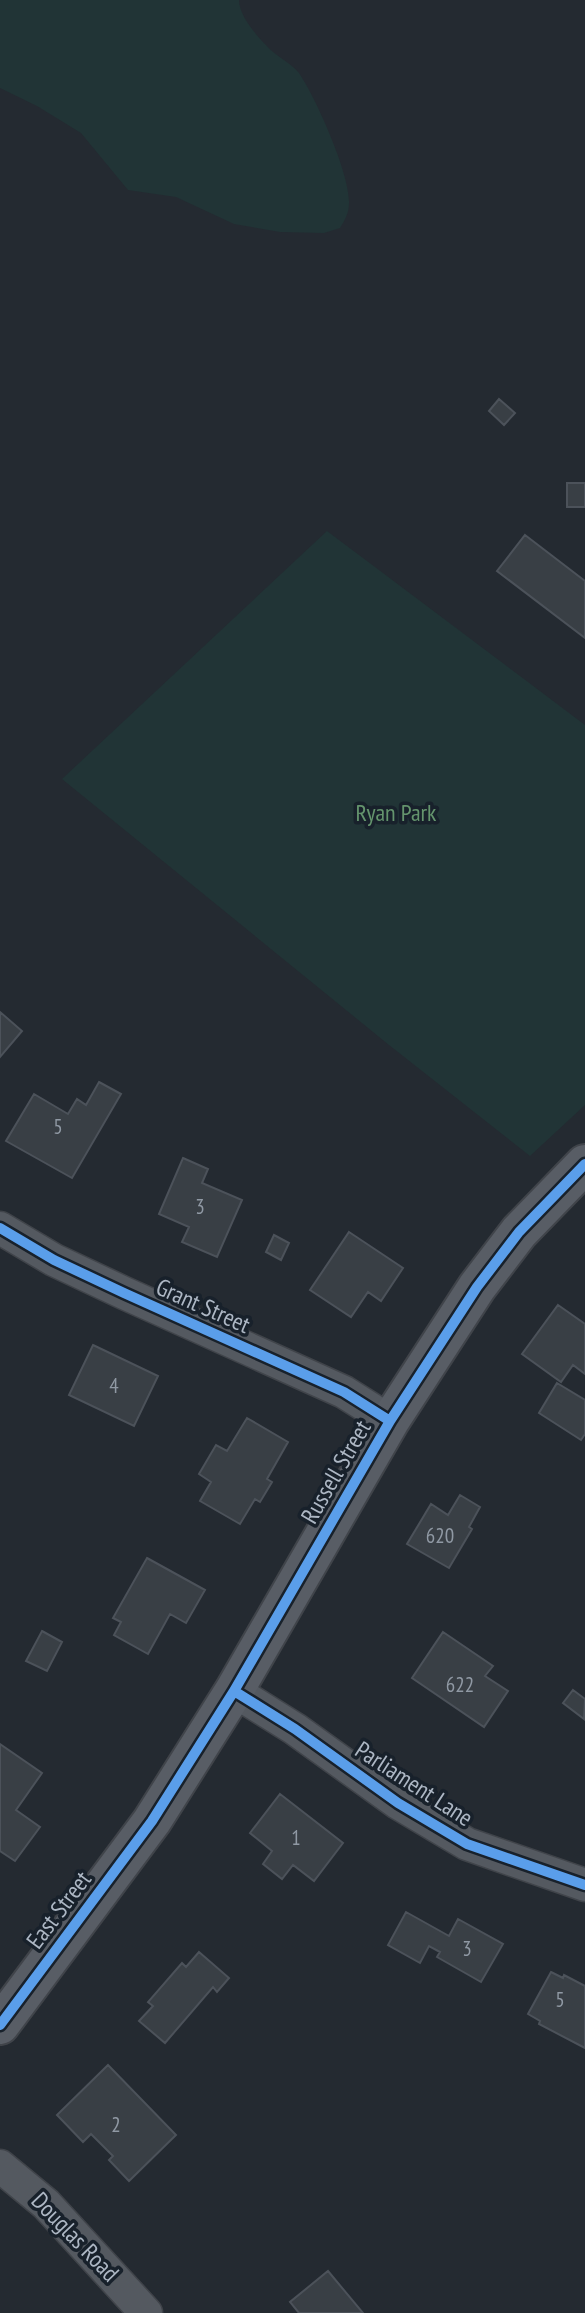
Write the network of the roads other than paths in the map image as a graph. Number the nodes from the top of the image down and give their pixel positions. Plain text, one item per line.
1 (585, 1164) edge
2 (0, 1228) edge
3 (390, 1421) junction
4 (234, 1691) junction
5 (152, 1821) joint
6 (585, 1885) edge
7 (0, 2025) edge
8 (0, 2166) edge
9 (146, 2313) edge

1 - 3 street, Russell Street
2 - 3 street, Grant Street
3 - 4 street, Russell Street
4 - 5 street, Russell Street
4 - 6 street, Parliament Lane
5 - 7 street, East Street
8 - 9 street, Douglas Road

